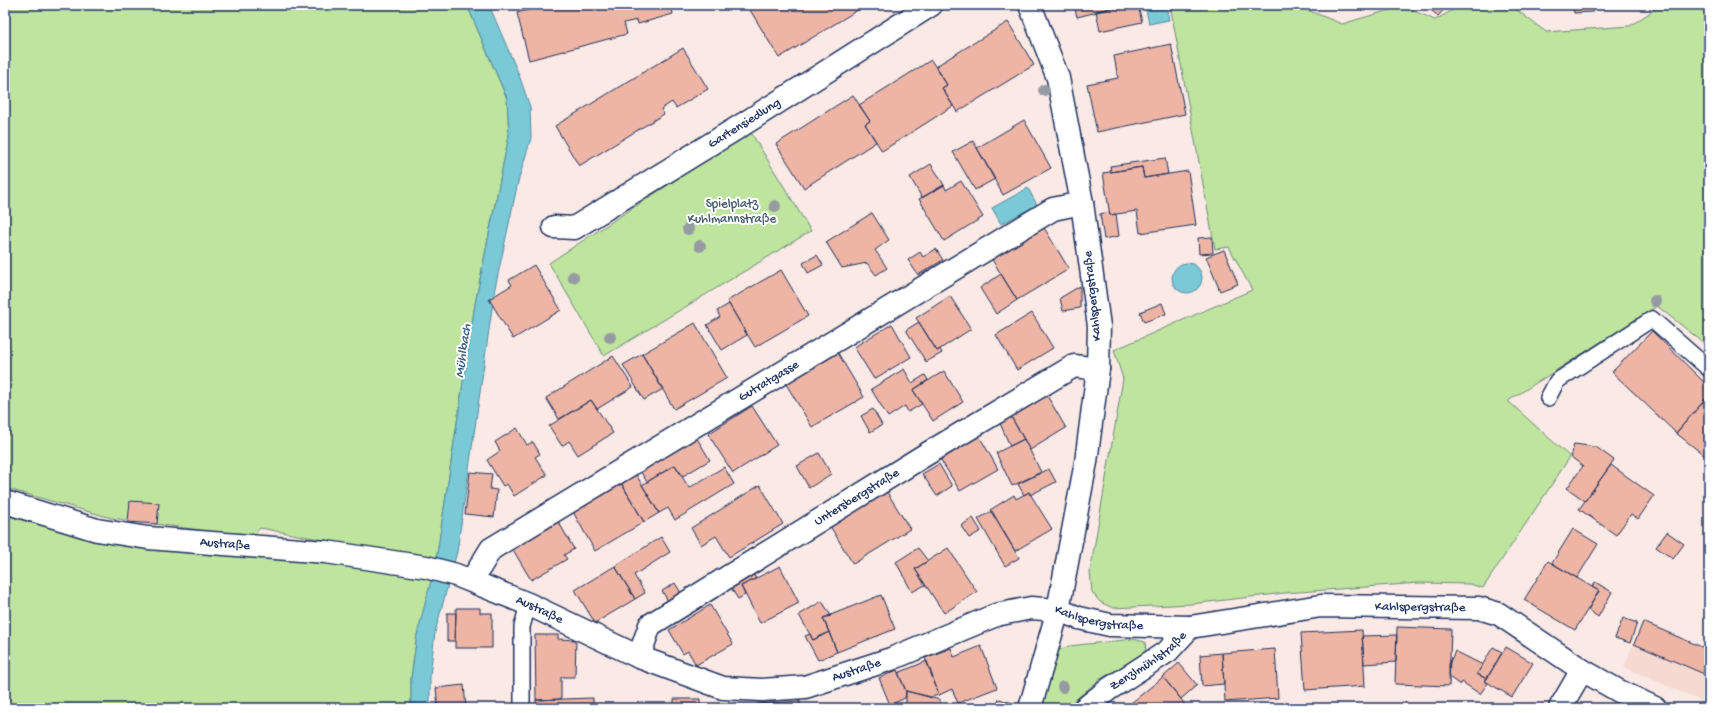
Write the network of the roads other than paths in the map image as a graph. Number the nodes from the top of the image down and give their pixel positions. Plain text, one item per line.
1 (931, 5) edge
2 (1030, 5) edge
3 (1082, 203) junction
4 (554, 227) dead end
5 (1098, 369) junction
6 (1709, 369) edge
7 (1548, 398) dead end
8 (5, 502) edge
9 (464, 577) junction
10 (528, 604) junction
11 (1058, 610) junction
12 (1190, 627) junction
13 (639, 657) junction
14 (1582, 670) junction
15 (522, 708) edge
16 (1030, 708) edge
17 (1085, 708) edge
18 (1560, 708) edge
19 (1655, 708) edge

1 - 4 street, Gartensiedlung
2 - 3 street, Kahlspergstraße
3 - 5 street, Kahlspergstraße
3 - 9 street, Gutratgasse
5 - 11 street, Kahlspergstraße
5 - 13 street, Untersbergstraße
6 - 7 lane
8 - 9 street, Austraße
9 - 10 street, Austraße
10 - 13 street, Austraße
10 - 15 lane
11 - 12 street, Kahlspergstraße
11 - 13 street, Austraße
11 - 16 street
12 - 14 street, Kahlspergstraße
12 - 17 street, Zenzlmühlstraße
14 - 18 street
14 - 19 street, Kahlspergstraße

